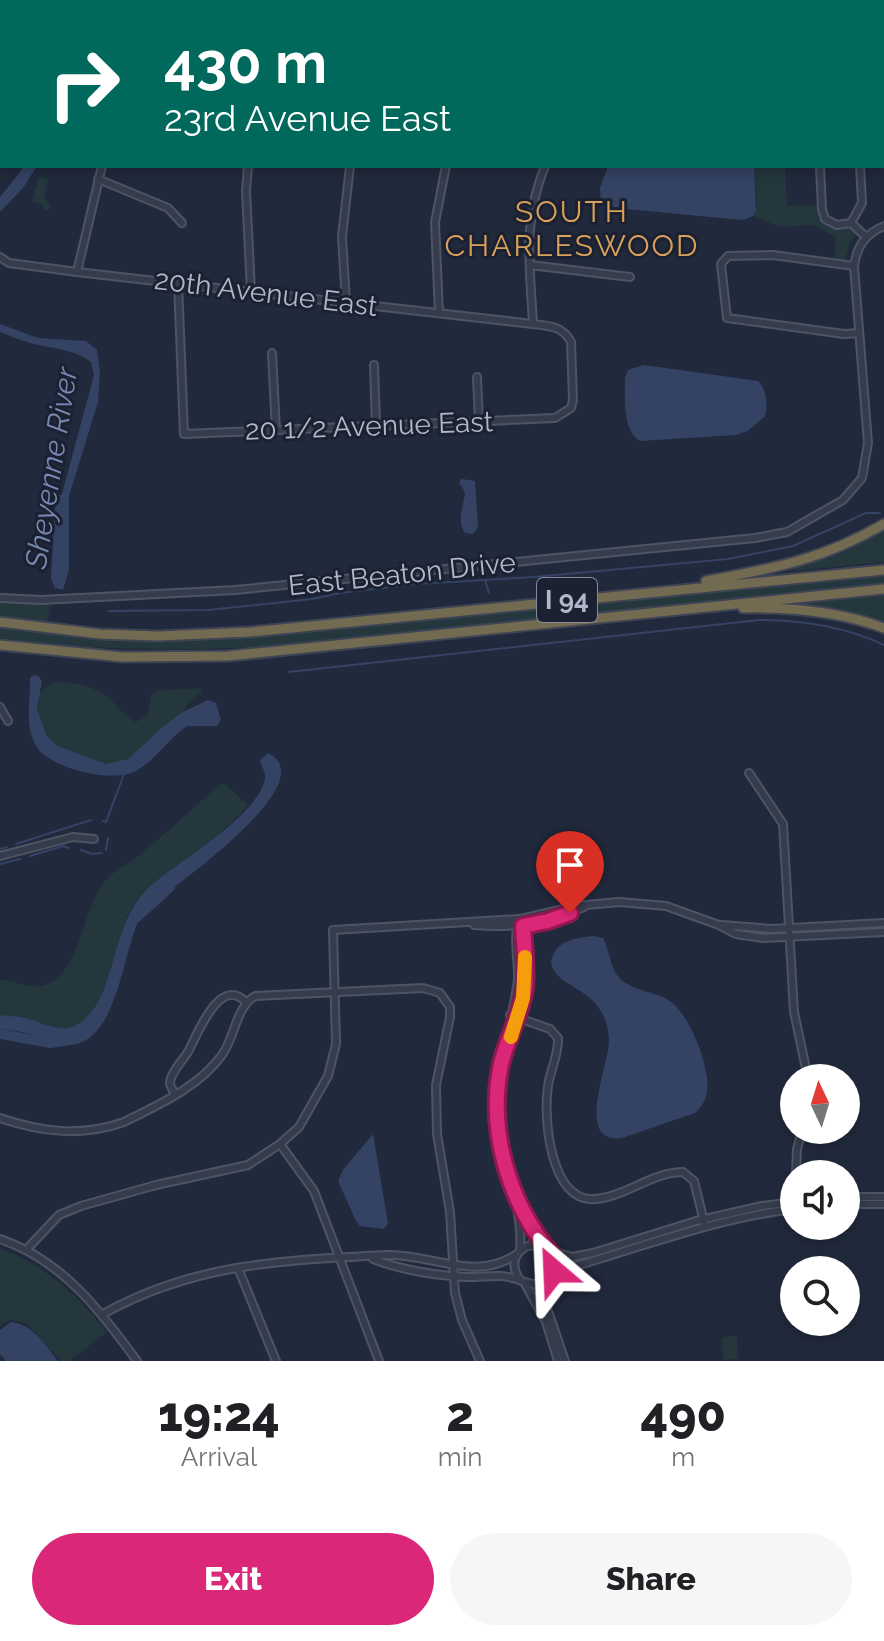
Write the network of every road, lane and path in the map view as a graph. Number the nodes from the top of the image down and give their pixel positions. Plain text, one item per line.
1 (101, 168) edge
2 (248, 168) edge
3 (350, 168) edge
4 (446, 168) edge
5 (544, 168) edge
6 (820, 168) edge
7 (860, 168) edge
8 (98, 179) junction
9 (182, 223) dead end
10 (851, 223) junction
11 (884, 226) edge
12 (866, 237) junction
13 (0, 257) edge
14 (530, 265) junction
15 (854, 266) junction
16 (77, 272) junction
17 (630, 277) dead end
18 (178, 283) junction
19 (251, 291) junction
20 (346, 302) junction
21 (439, 313) junction
22 (533, 324) junction
23 (859, 333) junction
24 (272, 353) dead end
25 (374, 365) dead end
26 (477, 377) dead end
27 (555, 418) joint
28 (479, 421) junction
29 (376, 425) junction
30 (276, 430) junction
31 (884, 524) edge
32 (884, 570) edge
33 (884, 589) edge
34 (651, 592) junction
35 (0, 598) edge
36 (672, 609) junction
37 (0, 622) edge
38 (884, 628) edge
39 (0, 645) edge
40 (0, 707) edge
41 (8, 721) dead end
42 (749, 773) dead end
43 (94, 839) dead end
44 (0, 856) edge
45 (884, 923) edge
46 (519, 924) junction
47 (719, 925) junction
48 (789, 928) junction
49 (884, 932) edge
50 (789, 938) junction
51 (336, 991) junction
52 (246, 1002) junction
53 (514, 1017) junction
54 (805, 1064) edge
55 (175, 1094) junction
56 (0, 1118) edge
57 (280, 1144) junction
58 (509, 1177) junction
59 (860, 1197) edge
60 (884, 1197) edge
61 (780, 1204) edge
62 (860, 1204) edge
63 (884, 1204) edge
64 (780, 1210) edge
65 (704, 1222) junction
66 (0, 1239) edge
67 (546, 1248) junction
68 (27, 1249) junction
69 (518, 1252) junction
70 (339, 1256) junction
71 (370, 1257) junction
72 (452, 1265) junction
73 (238, 1268) junction
74 (453, 1276) junction
75 (551, 1278) junction
76 (523, 1282) junction
77 (103, 1314) junction
78 (137, 1361) edge
79 (276, 1361) edge
80 (379, 1361) edge
81 (480, 1361) edge
82 (558, 1361) edge
83 (565, 1361) edge

1 - 8 street
2 - 19 street
3 - 20 street
4 - 21 street
5 - 14 street
6 - 10 street
7 - 10 street
8 - 9 street
8 - 16 street
10 - 12 street
11 - 12 street
12 - 15 street, East Beaton Drive
13 - 16 street, 20th Avenue East
14 - 17 street
14 - 22 street
15 - 23 street, East Beaton Drive
15 - 23 street
16 - 18 street, 20th Avenue East
18 - 19 street, 20th Avenue East
18 - 30 street, 20 1/2 Avenue East
19 - 20 street, 20th Avenue East
20 - 21 street, 20th Avenue East
21 - 22 street, 20th Avenue East
22 - 27 street, 20th Avenue East
23 - 35 street, East Beaton Drive
24 - 30 street
25 - 29 street
26 - 28 street
27 - 28 street, 20 1/2 Avenue East
28 - 29 street, 20 1/2 Avenue East
29 - 30 street, 20 1/2 Avenue East
31 - 34 highway
32 - 34 highway, I 94
33 - 36 highway, I 94
34 - 37 highway, I 94
36 - 38 highway
36 - 39 highway, I 94
40 - 41 street
42 - 48 street
43 - 44 street
45 - 48 street
46 - 47 street
46 - 51 street
46 - 53 street
47 - 48 street
47 - 50 street
48 - 50 street
49 - 50 street
50 - 54 street
51 - 52 street
51 - 57 street
51 - 72 street
52 - 55 street
52 - 55 street
53 - 58 street
53 - 65 street
55 - 56 street
57 - 68 street
57 - 70 street
58 - 67 street
58 - 69 street
59 - 60 street
61 - 65 street
62 - 63 street
64 - 65 street
65 - 67 street
65 - 75 street
66 - 68 street
67 - 69 street
67 - 75 street
68 - 77 street
69 - 72 street
69 - 76 street
70 - 71 street
70 - 73 street
70 - 80 street
71 - 72 street
71 - 74 street
72 - 74 street
73 - 77 street
73 - 79 street
74 - 76 street
74 - 81 street
75 - 76 street
75 - 83 street
76 - 82 street
77 - 78 street

